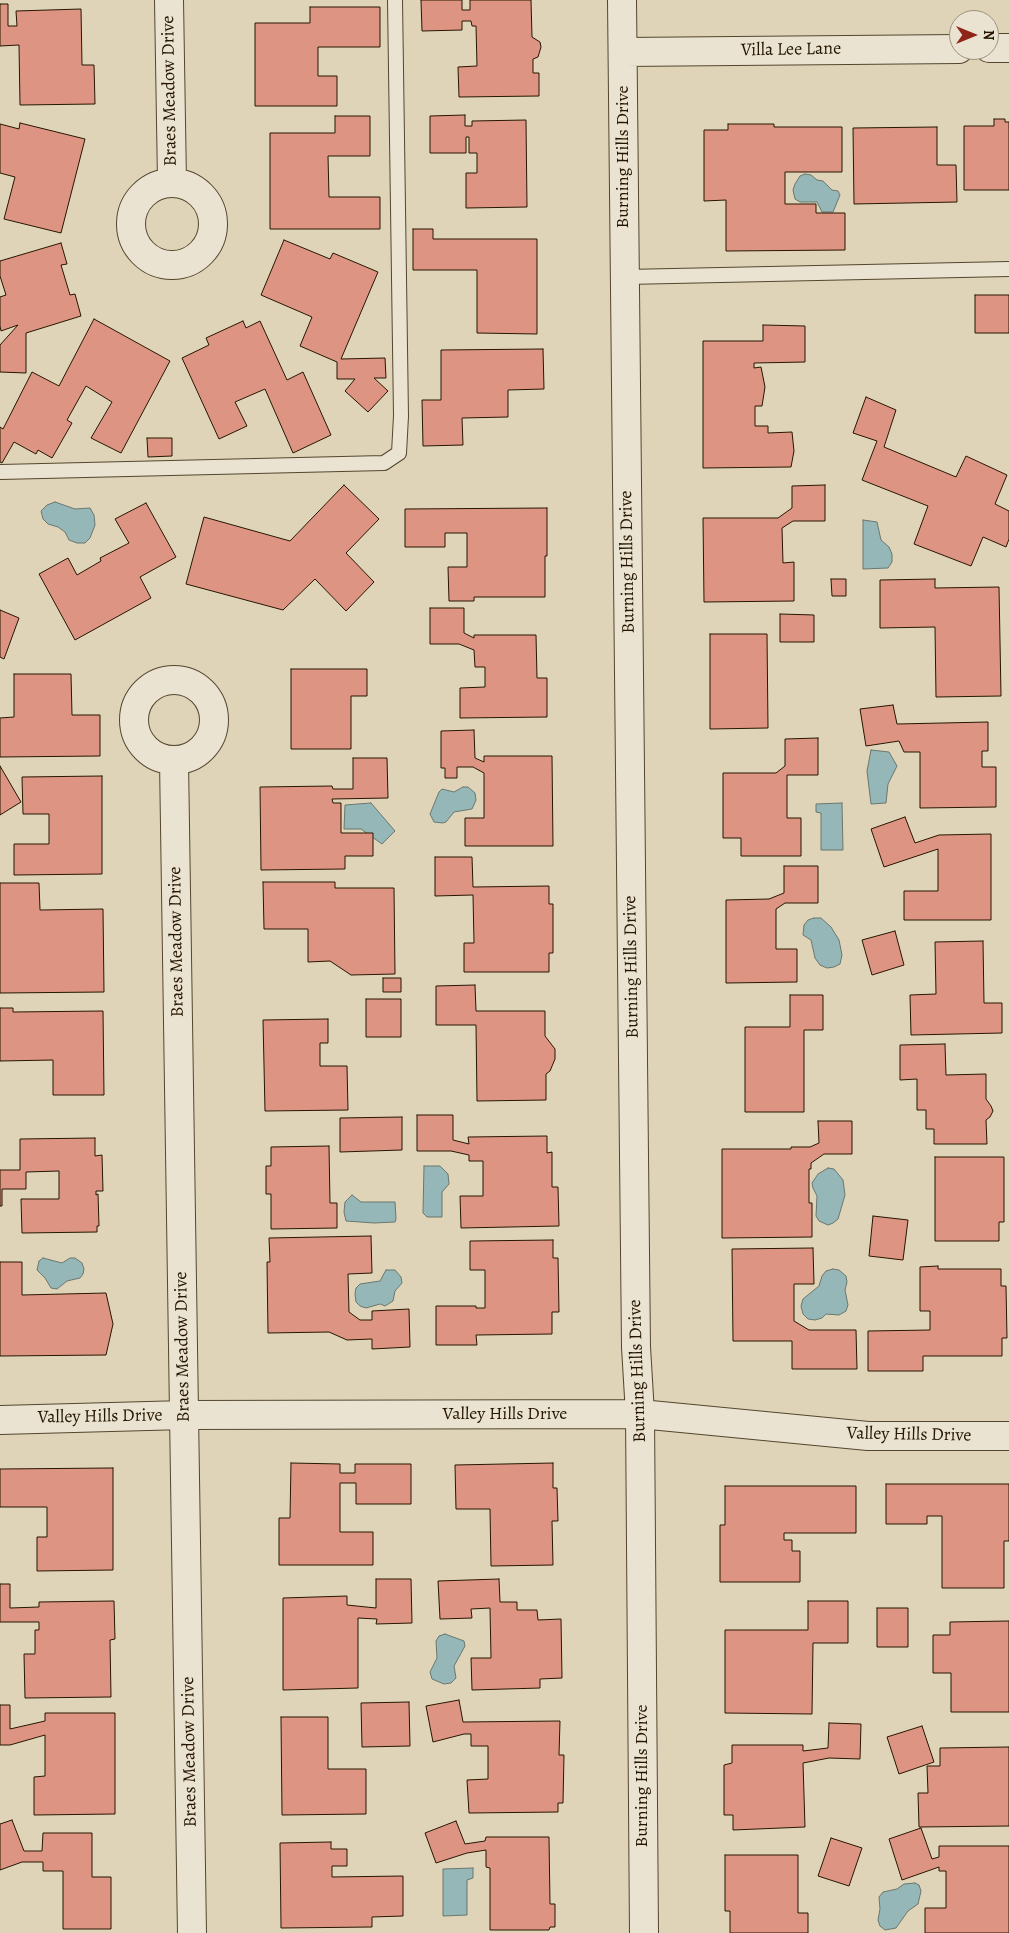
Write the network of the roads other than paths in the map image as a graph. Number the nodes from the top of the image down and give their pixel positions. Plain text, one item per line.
1 (169, 0) edge
2 (395, 0) edge
3 (622, 0) edge
4 (949, 49) edge
5 (624, 52) junction
6 (172, 182) dead end
7 (1009, 268) edge
8 (625, 278) junction
9 (0, 472) edge
10 (174, 761) dead end
11 (640, 1414) junction
12 (185, 1415) junction
13 (0, 1420) edge
14 (1009, 1436) edge
15 (192, 1933) edge
16 (644, 1933) edge

1 - 6 street, Braes Meadow Drive
2 - 9 lane
3 - 5 street, Burning Hills Drive
4 - 5 street, Villa Lee Lane
5 - 8 street, Burning Hills Drive
7 - 8 lane
8 - 11 street, Burning Hills Drive
10 - 12 street, Braes Meadow Drive
11 - 12 street, Valley Hills Drive
11 - 14 street, Valley Hills Drive
11 - 16 street, Burning Hills Drive
12 - 13 street, Valley Hills Drive
12 - 15 street, Braes Meadow Drive

